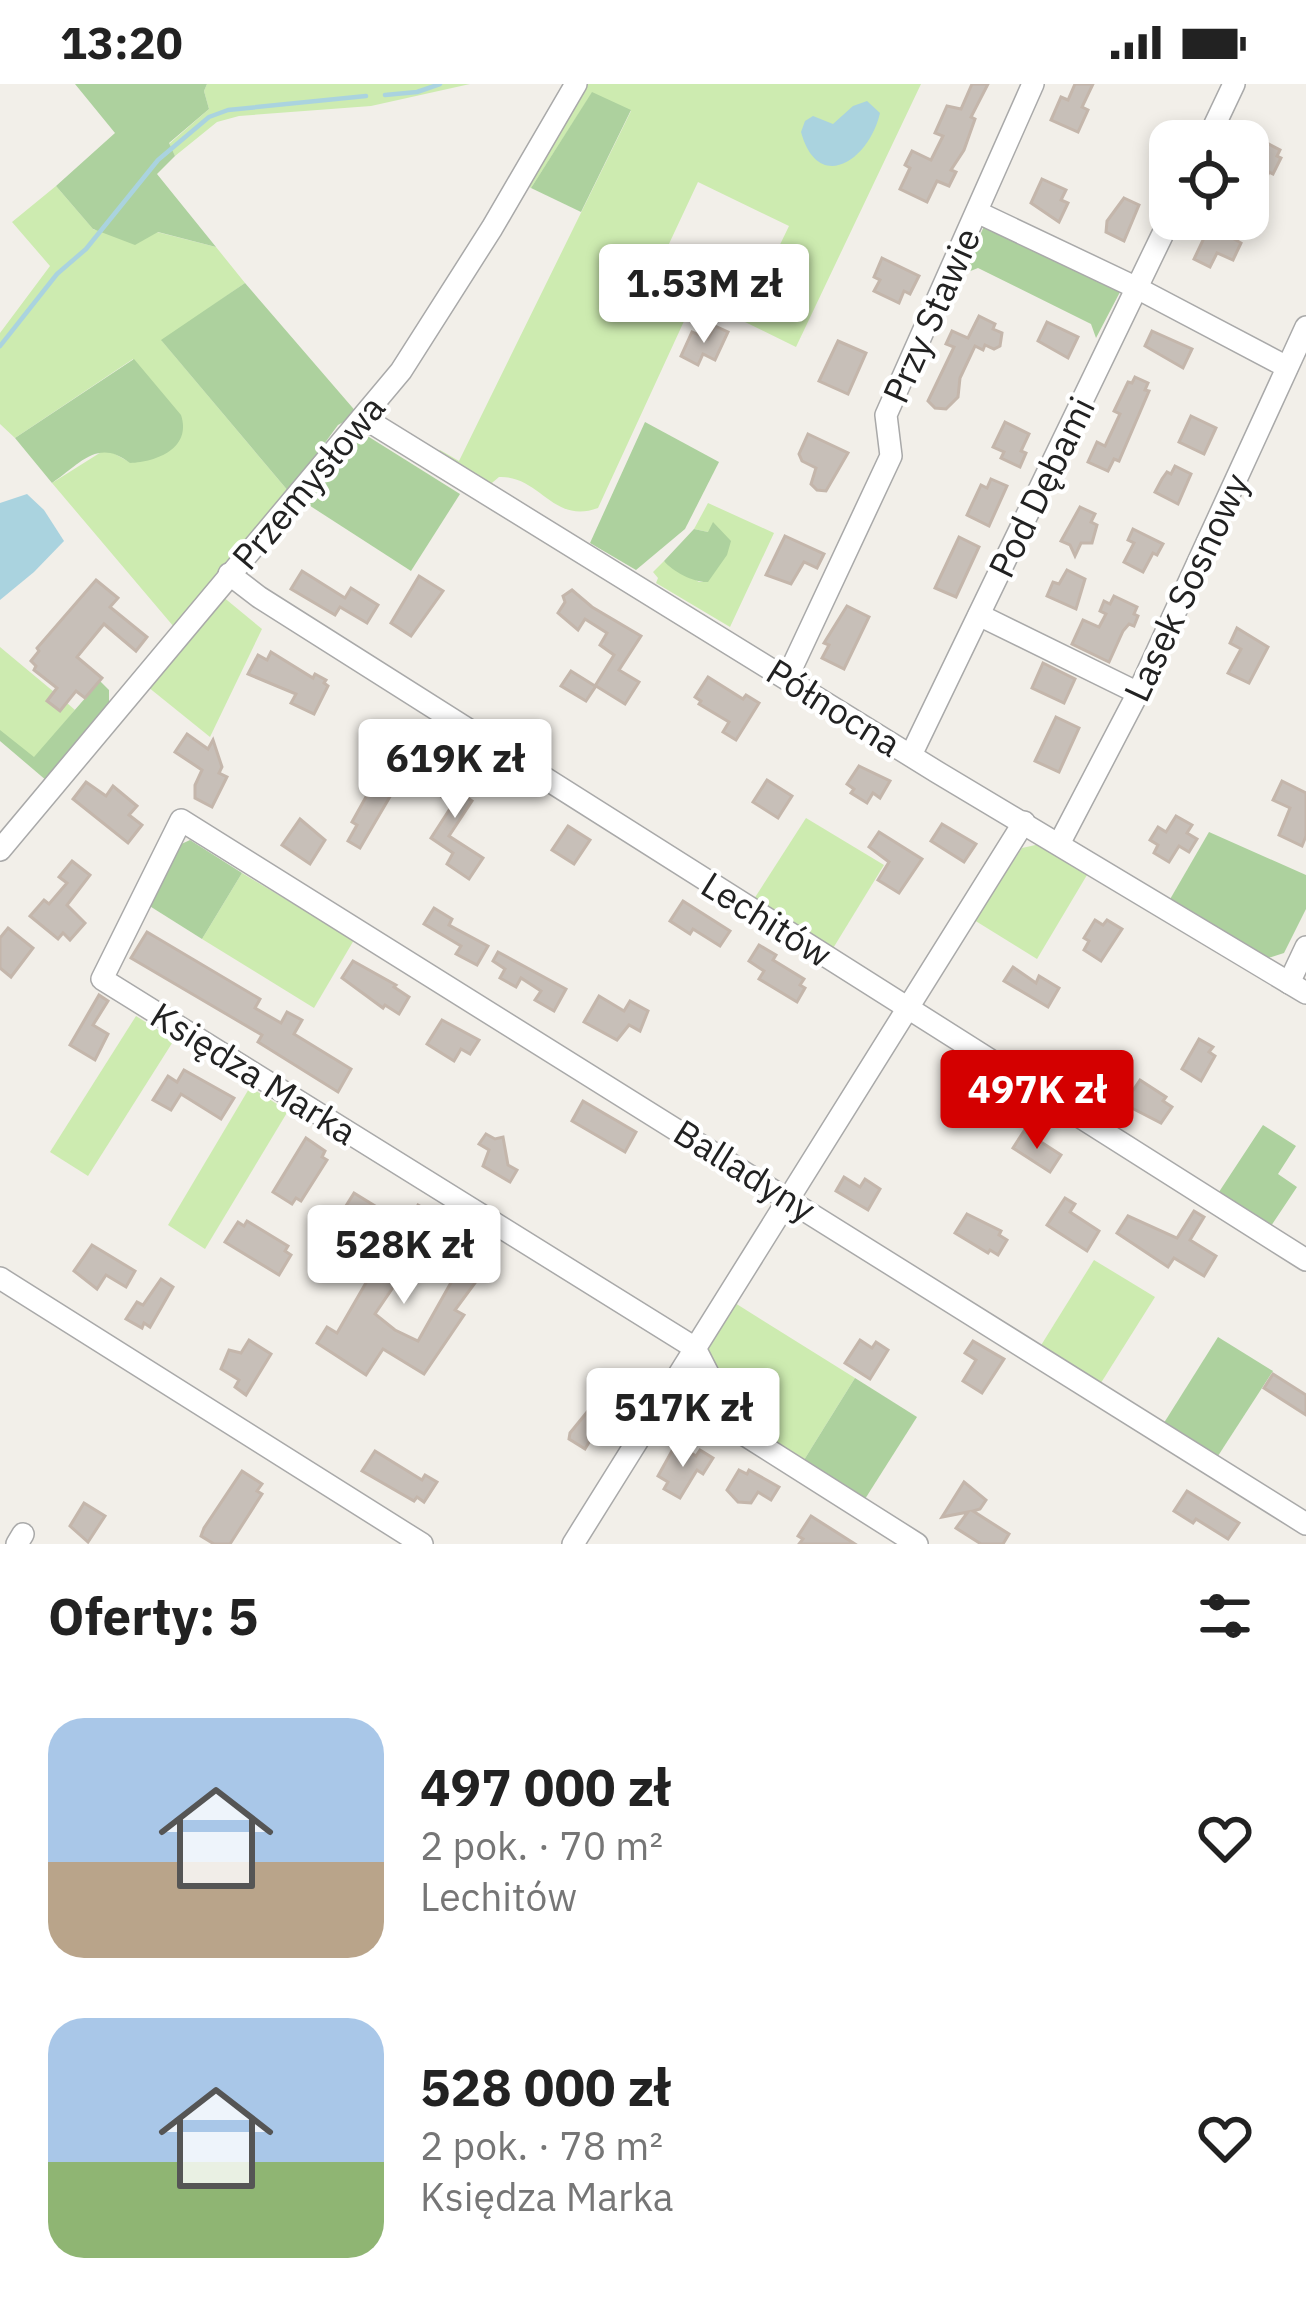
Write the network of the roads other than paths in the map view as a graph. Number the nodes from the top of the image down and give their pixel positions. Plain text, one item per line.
1 (576, 84) edge
2 (1033, 84) edge
3 (1234, 84) edge
4 (1217, 120) edge
5 (977, 212) junction
6 (1160, 240) edge
7 (1137, 288) junction
8 (1306, 327) edge
9 (1287, 367) junction
10 (364, 418) junction
11 (229, 574) junction
12 (979, 615) junction
13 (787, 678) junction
14 (1138, 693) junction
15 (911, 755) junction
16 (1024, 822) junction
17 (1059, 844) junction
18 (0, 850) edge
19 (1306, 947) edge
20 (102, 979) joint
21 (1298, 988) edge
22 (908, 1006) junction
23 (789, 1198) junction
24 (1306, 1260) edge
25 (0, 1278) edge
26 (695, 1348) junction
27 (673, 1387) junction
28 (737, 1430) junction
29 (1306, 1524) edge
30 (422, 1544) edge
31 (573, 1544) edge
32 (917, 1544) edge

1 - 10 street, Przemysłowa
2 - 5 street, Przy Stawie
3 - 4 street
5 - 7 street
5 - 13 street, Przy Stawie
6 - 7 street, Pod Dębami
7 - 9 street
7 - 12 street, Pod Dębami
8 - 9 street, Lasek Sosnowy
9 - 14 street, Lasek Sosnowy
10 - 11 street, Przemysłowa
10 - 13 street, Północna
11 - 18 street, Przemysłowa
11 - 22 street, Lechitów
12 - 14 street
12 - 15 street, Pod Dębami
13 - 15 street, Północna
14 - 17 street, Lasek Sosnowy
15 - 16 street, Północna
16 - 17 street, Północna
16 - 22 street
17 - 21 street, Północna
19 - 21 street
20 - 23 street, Balladyny
20 - 26 street, Księdza Marka
22 - 23 street
22 - 24 street, Lechitów
23 - 26 street
23 - 29 street, Balladyny
25 - 30 street
26 - 27 street
26 - 28 street
27 - 28 street
27 - 31 street
28 - 32 street

